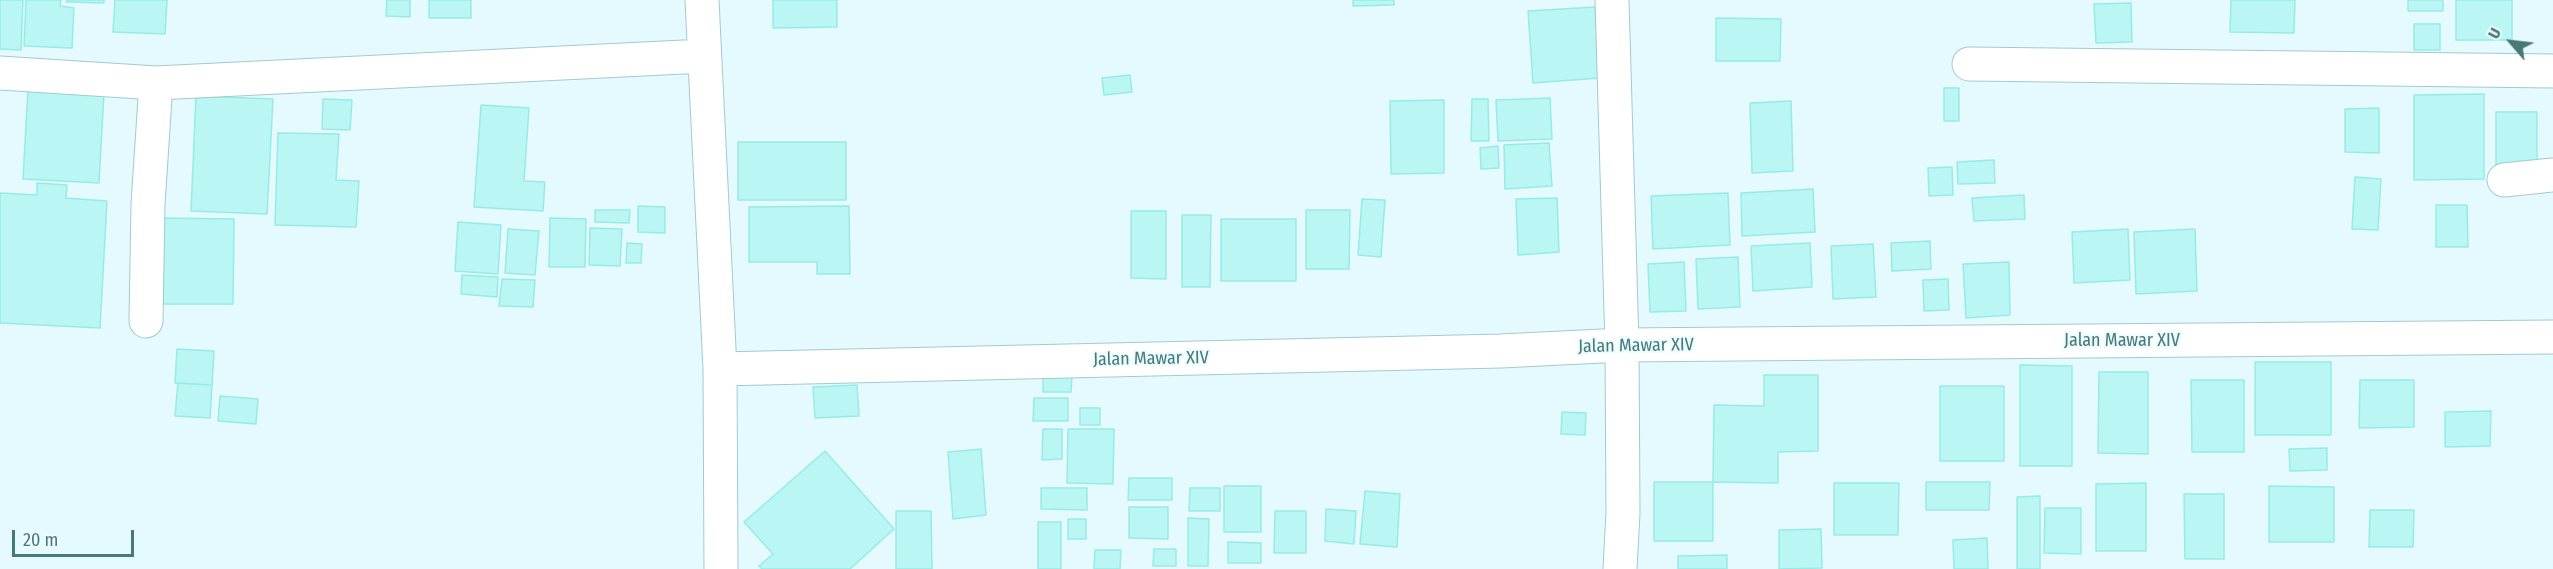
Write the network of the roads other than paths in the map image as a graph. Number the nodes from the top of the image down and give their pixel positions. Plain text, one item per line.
1 (702, 0) edge
2 (1612, 0) edge
3 (704, 56) junction
4 (1969, 64) dead end
5 (2553, 71) edge
6 (0, 73) edge
7 (156, 83) junction
8 (2553, 175) edge
9 (2504, 180) dead end
10 (146, 321) dead end
11 (2553, 337) edge
12 (1622, 345) junction
13 (720, 369) junction
14 (721, 569) edge
15 (1620, 569) edge

1 - 3 street
2 - 12 street
3 - 7 street
3 - 13 street
4 - 5 street
6 - 7 street
7 - 10 street
8 - 9 street
11 - 12 street, Jalan Mawar XIV
12 - 13 street, Jalan Mawar XIV
12 - 15 street
13 - 14 street

